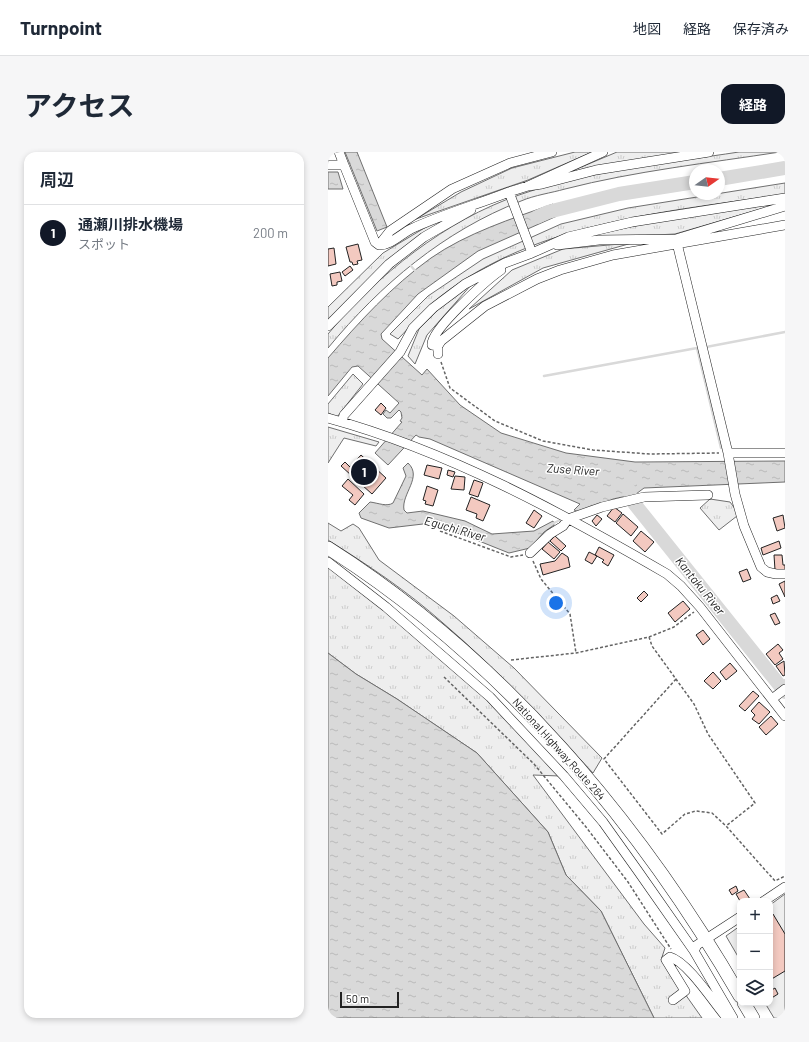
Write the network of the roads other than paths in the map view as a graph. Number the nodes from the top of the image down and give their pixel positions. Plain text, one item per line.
1 (339, 152) edge
2 (552, 152) edge
3 (603, 152) edge
4 (709, 152) edge
5 (328, 165) edge
6 (344, 165) junction
7 (528, 186) junction
8 (510, 194) junction
9 (785, 198) edge
10 (488, 200) junction
11 (785, 206) edge
12 (785, 225) edge
13 (676, 241) junction
14 (378, 245) junction
15 (552, 245) junction
16 (532, 251) junction
17 (515, 260) junction
18 (328, 326) edge
19 (335, 420) edge
20 (785, 453) edge
21 (728, 454) junction
22 (708, 495) dead end
23 (564, 517) junction
24 (328, 548) edge
25 (530, 553) road end
26 (328, 562) edge
27 (785, 574) edge
28 (778, 694) edge
29 (785, 716) edge
30 (785, 887) edge
31 (768, 898) edge
32 (737, 919) edge
33 (707, 939) junction
34 (694, 951) junction
35 (737, 991) edge
36 (673, 1000) dead end
37 (746, 1006) edge
38 (727, 1018) edge
39 (733, 1018) edge
40 (753, 1018) edge

1 - 6 street
2 - 14 street
3 - 7 street
4 - 7 street
5 - 6 street
6 - 14 street
7 - 8 street
8 - 10 street
8 - 16 street
9 - 15 street
10 - 14 street
10 - 18 street
11 - 13 street
12 - 13 street
13 - 15 street
13 - 17 street
13 - 21 street
15 - 16 street
16 - 17 street
17 - 19 street
19 - 23 street
20 - 21 street
21 - 27 street
22 - 23 street
23 - 25 street
23 - 28 street
24 - 33 highway, National Highway Route 264
26 - 34 street
28 - 29 street
30 - 31 street
32 - 33 street
33 - 34 street
33 - 35 highway, National Highway Route 264
34 - 39 street
36 - 38 street
37 - 40 highway

